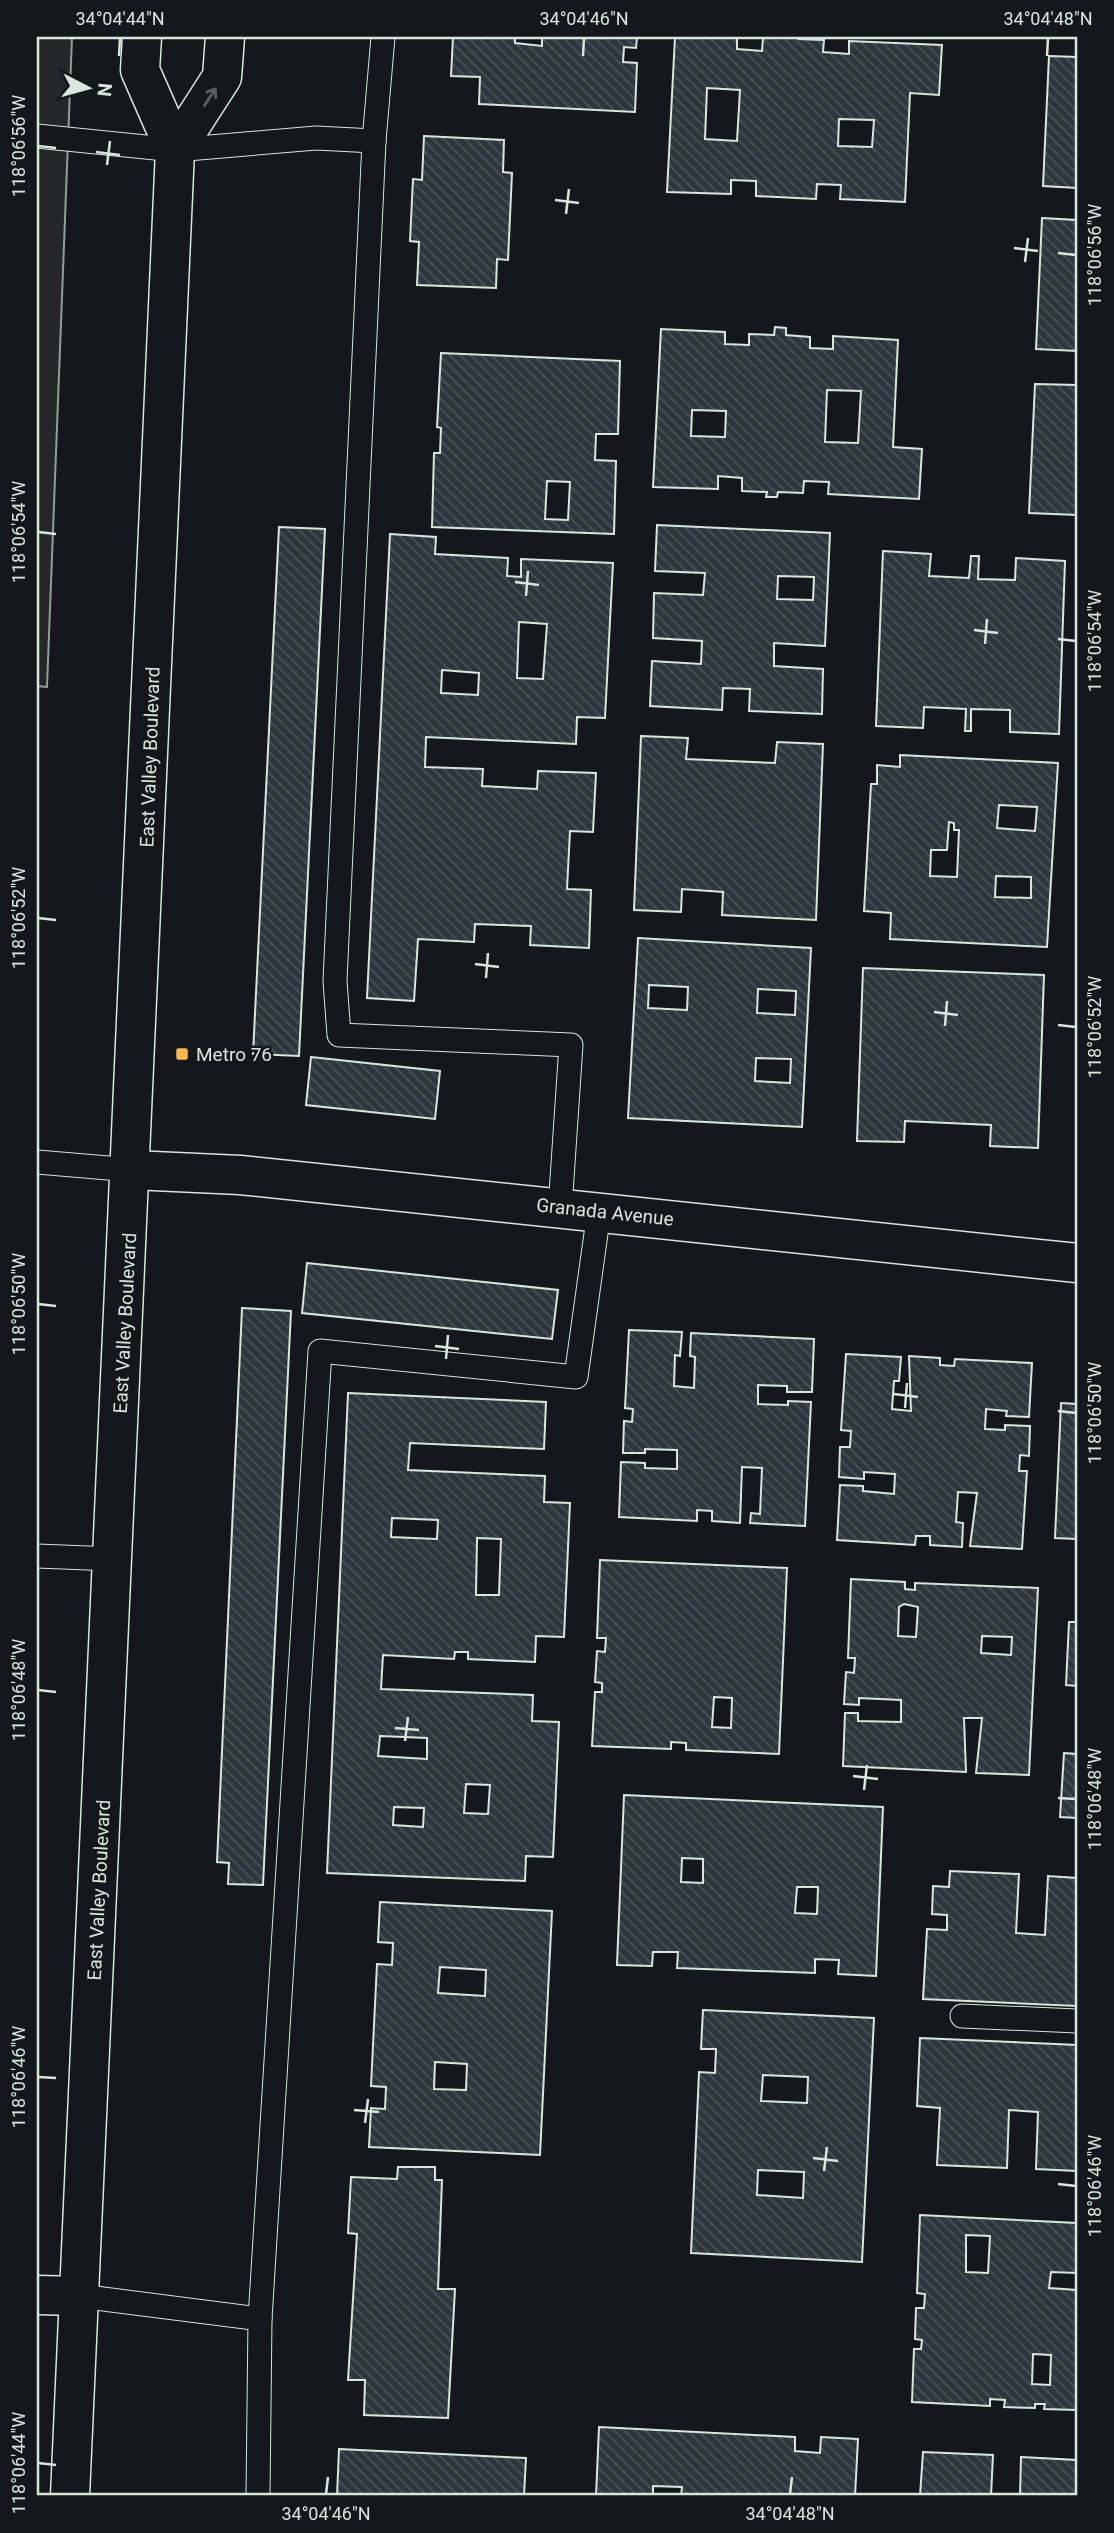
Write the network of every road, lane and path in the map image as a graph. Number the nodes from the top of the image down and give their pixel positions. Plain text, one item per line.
1 (142, 37) edge
2 (225, 37) edge
3 (383, 37) edge
4 (37, 136) edge
5 (374, 141) junction
6 (176, 150) junction
7 (37, 1162) edge
8 (132, 1170) junction
9 (560, 1208) junction
10 (598, 1212) junction
11 (1077, 1263) edge
12 (37, 1556) edge
13 (113, 1559) junction
14 (962, 2016) dead end
15 (1077, 2021) edge
16 (37, 2295) edge
17 (80, 2296) junction
18 (260, 2319) junction
19 (70, 2496) edge
20 (258, 2496) edge

1 - 6 main road, East Valley Boulevard
6 -> 2 main road, East Valley Boulevard
3 - 5 lane
4 - 6 lane
5 - 6 lane
5 - 9 lane
6 - 8 main road, East Valley Boulevard
7 - 8 lane
8 - 9 main road, Granada Avenue
8 - 13 main road, East Valley Boulevard
9 - 10 main road, Granada Avenue
10 - 11 main road, Granada Avenue
10 - 18 lane
12 - 13 lane
13 - 17 main road, East Valley Boulevard
14 - 15 lane
16 - 17 main road
17 - 18 lane
17 - 19 main road, East Valley Boulevard
18 - 20 lane

